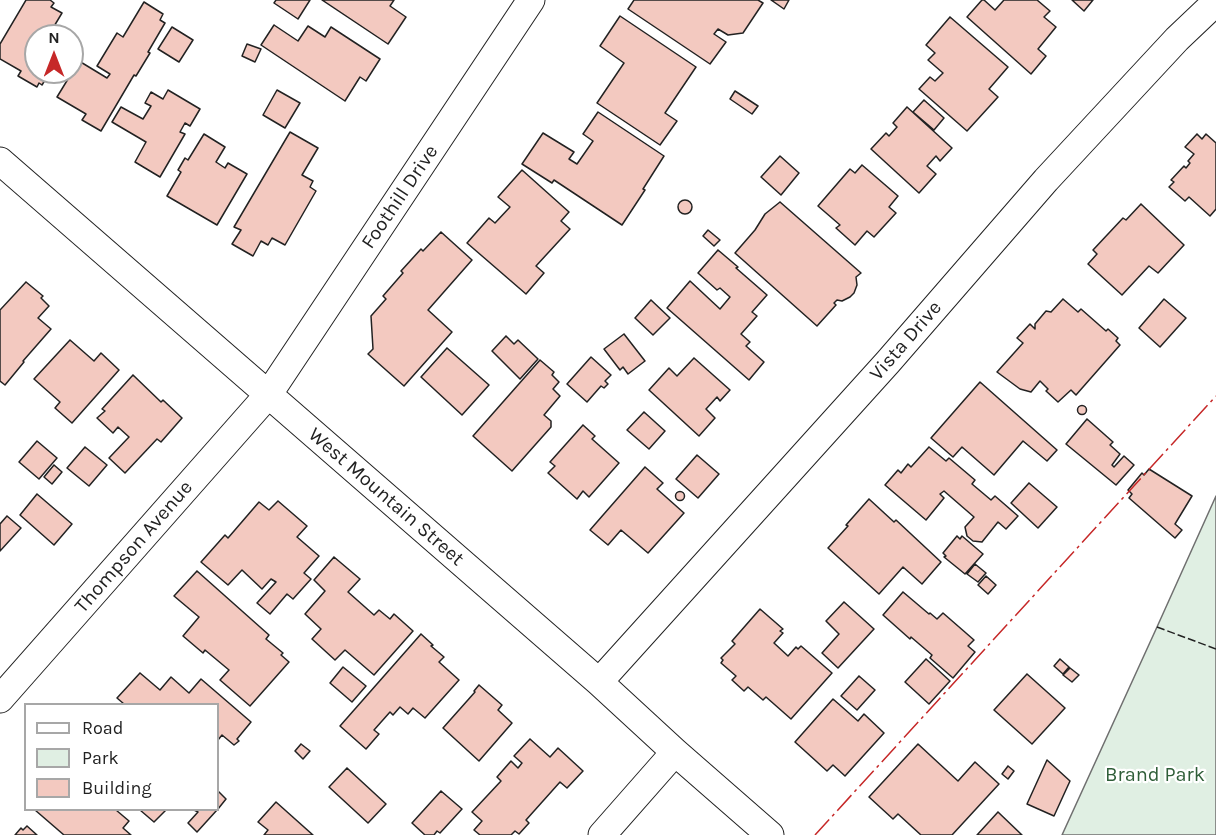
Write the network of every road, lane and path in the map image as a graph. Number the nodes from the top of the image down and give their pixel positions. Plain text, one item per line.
1 (531, 0) edge
2 (1216, 2) edge
3 (0, 161) edge
4 (268, 395) junction
5 (599, 682) junction
6 (0, 699) edge
7 (675, 752) junction
8 (602, 835) edge
9 (770, 835) edge

1 - 4 street, Foothill Drive
2 - 5 street, Vista Drive
3 - 4 street, West Mountain Street
4 - 5 street, West Mountain Street
4 - 6 street, Thompson Avenue
5 - 7 street, West Mountain Street
7 - 8 street
7 - 9 street, West Mountain Street

